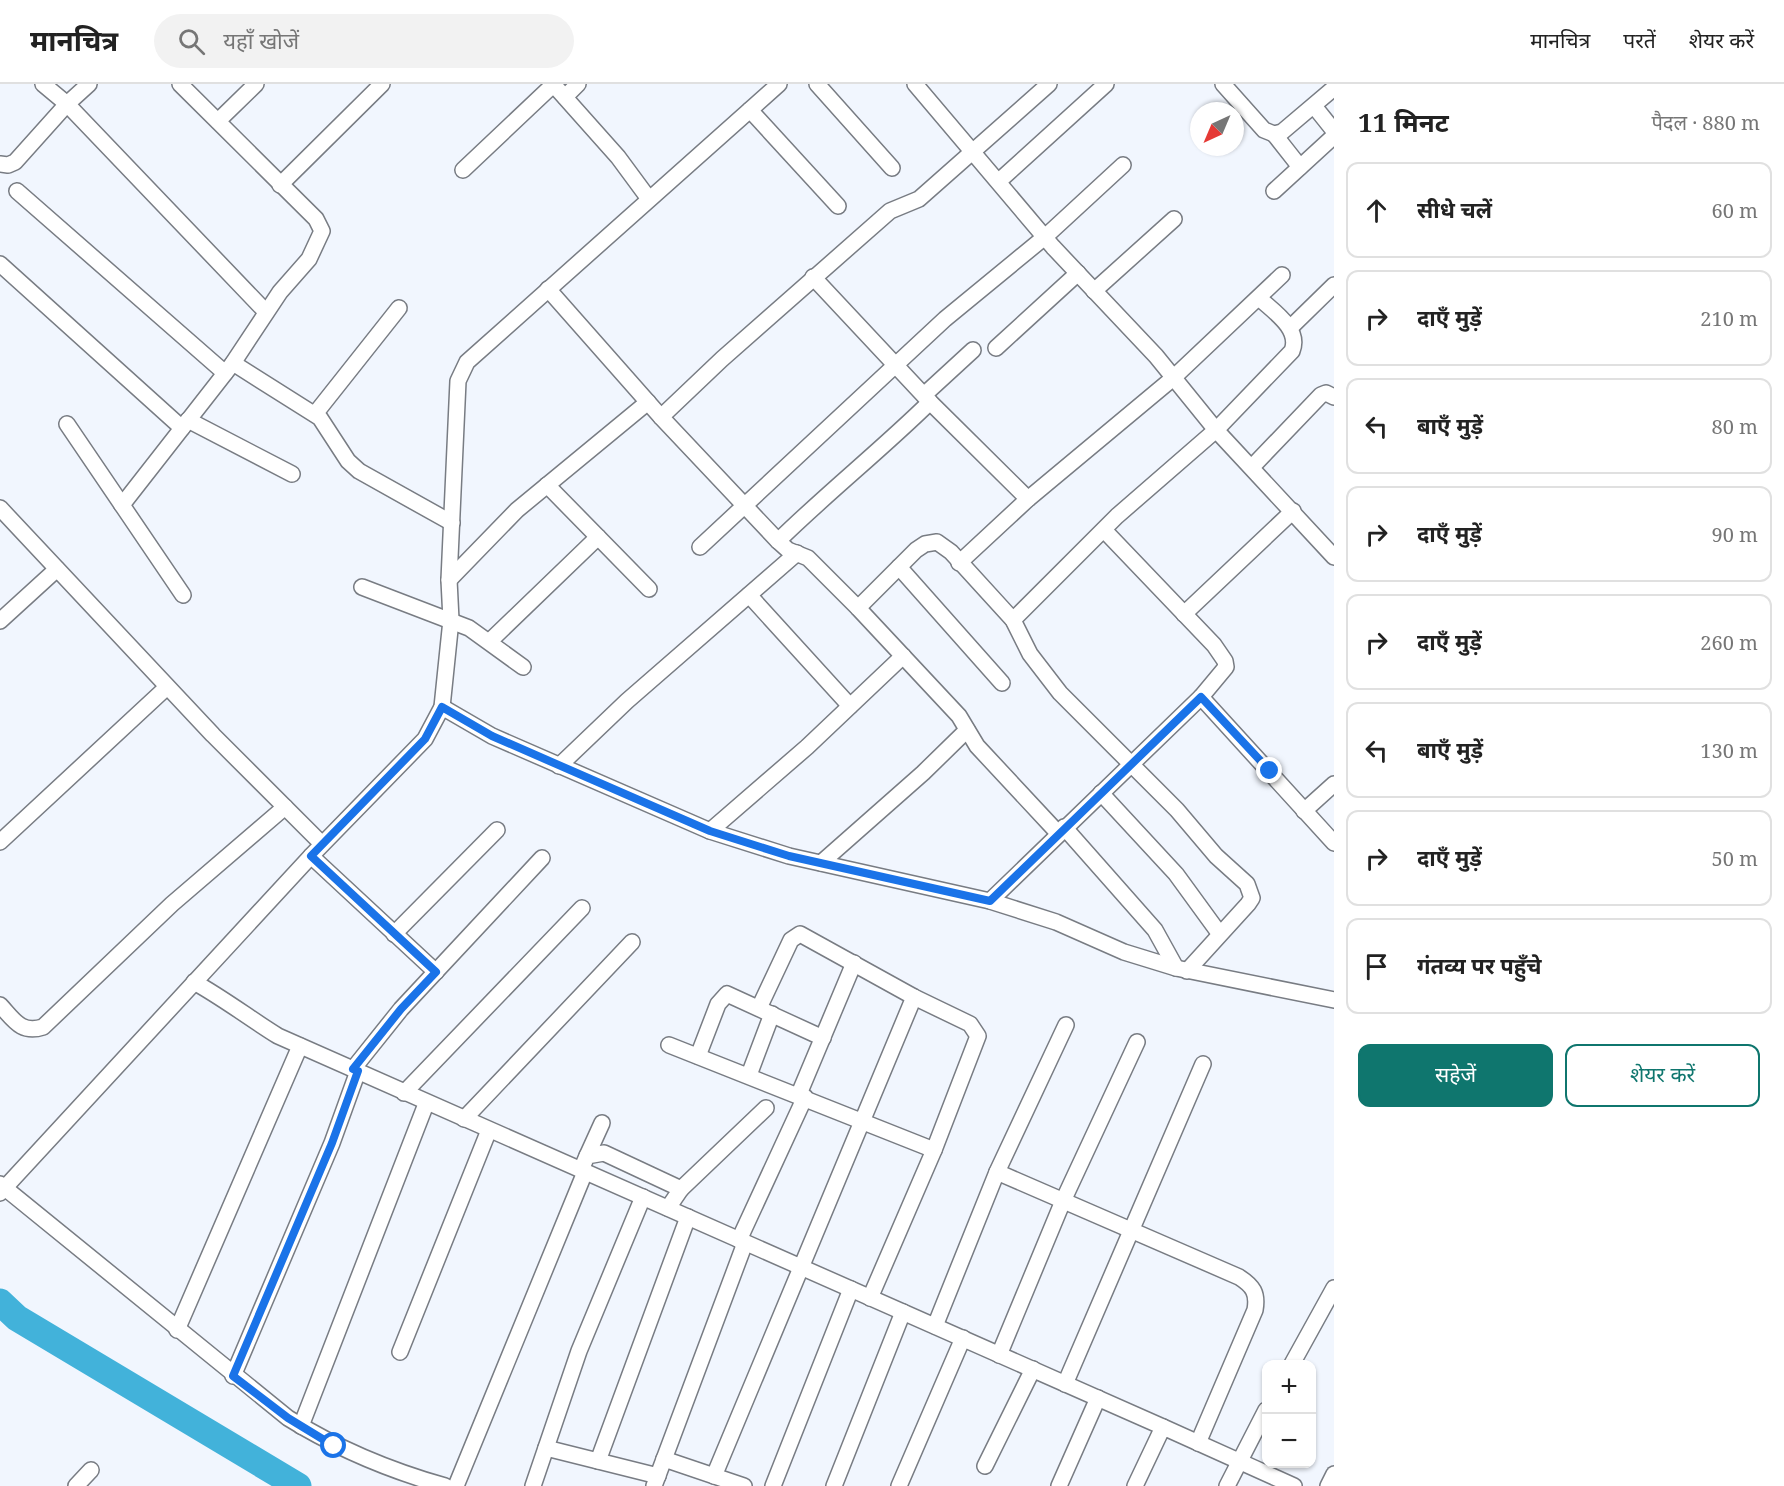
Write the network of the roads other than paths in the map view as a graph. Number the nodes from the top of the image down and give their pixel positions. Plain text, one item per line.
1 (44, 84) edge
2 (180, 84) edge
3 (256, 84) edge
4 (382, 84) edge
5 (554, 84) edge
6 (578, 84) edge
7 (779, 84) edge
8 (818, 84) edge
9 (915, 84) edge
10 (1049, 84) edge
11 (1106, 84) edge
12 (1223, 84) edge
13 (86, 85) edge
14 (1334, 88) edge
15 (565, 97) junction
16 (67, 104) junction
17 (1314, 106) junction
18 (750, 110) junction
19 (218, 121) junction
20 (1274, 134) junction
21 (1334, 134) edge
22 (974, 150) junction
23 (0, 164) edge
24 (1123, 165) dead end
25 (1300, 167) junction
26 (892, 168) dead end
27 (463, 170) dead end
28 (999, 181) junction
29 (280, 185) junction
30 (17, 191) dead end
31 (1274, 191) dead end
32 (649, 199) junction
33 (838, 206) dead end
34 (1174, 219) dead end
35 (1046, 236) junction
36 (0, 264) edge
37 (1078, 273) junction
38 (1282, 276) dead end
39 (813, 277) junction
40 (1334, 285) edge
41 (548, 289) junction
42 (1094, 291) junction
43 (1259, 298) junction
44 (399, 308) dead end
45 (266, 312) junction
46 (1290, 328) junction
47 (996, 348) dead end
48 (973, 351) dead end
49 (896, 364) junction
50 (229, 368) junction
51 (1172, 379) junction
52 (1334, 397) edge
53 (927, 399) junction
54 (648, 402) junction
55 (315, 414) junction
56 (661, 417) junction
57 (67, 424) dead end
58 (185, 424) junction
59 (1216, 430) junction
60 (1252, 467) junction
61 (291, 474) dead end
62 (547, 485) junction
63 (1028, 499) junction
64 (122, 505) junction
65 (745, 505) junction
66 (0, 508) edge
67 (1293, 511) junction
68 (452, 523) junction
69 (1104, 530) junction
70 (598, 537) junction
71 (778, 541) junction
72 (700, 547) dead end
73 (797, 553) junction
74 (1334, 558) edge
75 (959, 562) junction
76 (899, 567) junction
77 (57, 569) junction
78 (449, 580) junction
79 (362, 587) dead end
80 (649, 589) dead end
81 (749, 594) junction
82 (183, 595) dead end
83 (858, 608) junction
84 (1184, 614) junction
85 (451, 620) junction
86 (1013, 620) junction
87 (0, 621) edge
88 (490, 641) junction
89 (903, 656) junction
90 (523, 667) dead end
91 (1002, 683) dead end
92 (167, 687) junction
93 (1201, 697) junction
94 (850, 706) junction
95 (442, 707) junction
96 (967, 730) junction
97 (1132, 764) junction
98 (559, 766) junction
99 (1334, 784) edge
100 (1101, 793) junction
101 (285, 807) junction
102 (1304, 811) junction
103 (498, 830) dead end
104 (1061, 830) junction
105 (710, 831) junction
106 (0, 842) edge
107 (1334, 843) edge
108 (322, 844) junction
109 (311, 856) junction
110 (542, 858) dead end
111 (821, 862) junction
112 (990, 901) junction
113 (582, 908) dead end
114 (1219, 933) junction
115 (394, 934) junction
116 (632, 942) dead end
117 (854, 963) junction
118 (1181, 970) junction
119 (436, 972) junction
120 (194, 982) junction
121 (914, 998) junction
122 (1334, 1000) edge
123 (0, 1005) edge
124 (766, 1011) junction
125 (1066, 1025) dead end
126 (823, 1038) junction
127 (1137, 1042) dead end
128 (669, 1045) dead end
129 (300, 1046) junction
130 (698, 1056) junction
131 (1203, 1064) dead end
132 (356, 1070) junction
133 (749, 1075) junction
134 (404, 1093) junction
135 (802, 1096) junction
136 (426, 1104) junction
137 (766, 1108) dead end
138 (464, 1119) junction
139 (864, 1120) junction
140 (602, 1123) dead end
141 (489, 1130) junction
142 (934, 1149) junction
143 (584, 1166) junction
144 (997, 1172) junction
145 (1, 1188) edge
146 (681, 1189) junction
147 (643, 1197) junction
148 (1063, 1201) junction
149 (668, 1208) junction
150 (688, 1217) junction
151 (1130, 1230) junction
152 (742, 1241) junction
153 (801, 1267) junction
154 (1334, 1288) edge
155 (850, 1289) junction
156 (870, 1298) junction
157 (903, 1312) junction
158 (935, 1326) junction
159 (177, 1330) junction
160 (963, 1338) junction
161 (400, 1352) dead end
162 (999, 1354) junction
163 (1295, 1360) edge
164 (1033, 1369) junction
165 (233, 1376) junction
166 (1065, 1384) junction
167 (1098, 1398) junction
168 (1264, 1414) edge
169 (301, 1426) junction
170 (1163, 1427) junction
171 (1198, 1443) junction
172 (546, 1448) junction
173 (664, 1459) junction
174 (598, 1461) junction
175 (1239, 1461) junction
176 (986, 1466) dead end
177 (91, 1470) dead end
178 (1334, 1474) edge
179 (714, 1476) junction
180 (656, 1481) edge
181 (76, 1486) edge
182 (445, 1486) edge
183 (456, 1486) edge
184 (533, 1486) edge
185 (744, 1486) edge
186 (773, 1486) edge
187 (834, 1486) edge
188 (898, 1486) edge
189 (1059, 1486) edge
190 (1135, 1486) edge
191 (1227, 1486) edge
192 (1294, 1486) edge
193 (1328, 1486) edge

1 - 16 street
2 - 19 street
3 - 19 street
4 - 29 street
5 - 15 street
5 - 27 street
6 - 15 street
7 - 18 street
8 - 26 street
9 - 22 street
10 - 22 street
11 - 28 street
12 - 20 street
13 - 16 street
14 - 17 street
15 - 32 street
16 - 23 street
16 - 45 street
17 - 20 street
17 - 21 street
18 - 32 street
18 - 33 street
19 - 29 street
20 - 25 street
21 - 25 street
22 - 28 street
22 - 39 street
24 - 35 street
25 - 31 street
28 - 35 street
29 - 45 street
30 - 50 street
32 - 41 street
34 - 42 street
35 - 37 street
35 - 49 street
36 - 58 street
37 - 42 street
37 - 47 street
38 - 43 street
39 - 49 street
39 - 56 street
40 - 46 street
41 - 54 street
41 - 68 street
42 - 51 street
43 - 46 street
43 - 51 street
44 - 55 street
45 - 50 street
46 - 59 street
48 - 53 street
49 - 53 street
49 - 65 street
50 - 55 street
50 - 58 street
51 - 59 street
51 - 63 street
52 - 60 street
53 - 63 street
53 - 71 street
54 - 56 street
54 - 62 street
55 - 68 street
56 - 65 street
57 - 64 street
58 - 61 street
58 - 64 street
59 - 60 street
59 - 69 street
60 - 67 street
62 - 70 street
62 - 78 street
63 - 75 street
64 - 82 street
65 - 71 street
65 - 72 street
66 - 77 street
67 - 74 street
67 - 84 street
68 - 78 street
69 - 84 street
69 - 86 street
70 - 80 street
70 - 88 street
71 - 73 street
73 - 81 street
73 - 83 street
75 - 76 street
75 - 86 street
76 - 83 street
76 - 91 street
77 - 87 street
77 - 92 street
78 - 85 street
79 - 85 street
81 - 94 street
81 - 98 street
83 - 89 street
84 - 93 street
85 - 88 street
85 - 95 street
86 - 97 street
88 - 90 street
89 - 94 street
89 - 96 street
92 - 101 street
92 - 106 street
93 - 97 street
93 - 102 street
94 - 105 street
95 - 98 street
95 - 108 street
96 - 104 street
96 - 111 street
97 - 100 street
97 - 114 street
98 - 105 street
99 - 102 street
100 - 104 street
100 - 114 street
101 - 108 street
101 - 123 street
102 - 107 street
103 - 115 street
104 - 112 street
104 - 118 street
105 - 111 street
108 - 109 street
109 - 115 street
109 - 120 street
110 - 119 street
111 - 112 street
112 - 118 street
113 - 134 street
114 - 118 street
115 - 119 street
116 - 138 street
117 - 121 street
117 - 124 street
117 - 126 street
118 - 122 street
119 - 132 street
120 - 129 street
120 - 145 street
121 - 139 street
121 - 142 street
124 - 126 street
124 - 130 street
124 - 133 street
125 - 144 street
126 - 135 street
127 - 148 street
128 - 130 street
129 - 132 street
129 - 159 street
130 - 133 street
131 - 151 street
132 - 134 street
132 - 165 street
133 - 135 street
134 - 136 street
135 - 139 street
135 - 152 street
136 - 138 street
136 - 169 street
137 - 146 street
138 - 141 street
139 - 142 street
139 - 153 street
140 - 143 street
141 - 143 street
141 - 161 street
142 - 156 street
143 - 146 street
143 - 147 street
143 - 183 street
144 - 148 street
144 - 158 street
145 - 159 street
146 - 149 street
147 - 149 street
147 - 172 street
148 - 151 street
148 - 162 street
149 - 150 street
150 - 152 street
150 - 174 street
151 - 166 street
151 - 171 street
152 - 153 street
152 - 173 street
153 - 155 street
153 - 179 street
154 - 163 street
155 - 156 street
155 - 186 street
156 - 157 street
157 - 158 street
157 - 187 street
158 - 160 street
159 - 165 street
160 - 162 street
160 - 188 street
162 - 164 street
164 - 166 street
164 - 176 street
165 - 169 street
166 - 167 street
167 - 170 street
167 - 189 street
168 - 175 street
169 - 182 street
170 - 171 street
170 - 190 street
171 - 175 street
172 - 174 street
172 - 184 street
173 - 179 street
173 - 180 street
174 - 180 street
175 - 191 street
175 - 192 street
177 - 181 street
178 - 193 street
179 - 185 street

